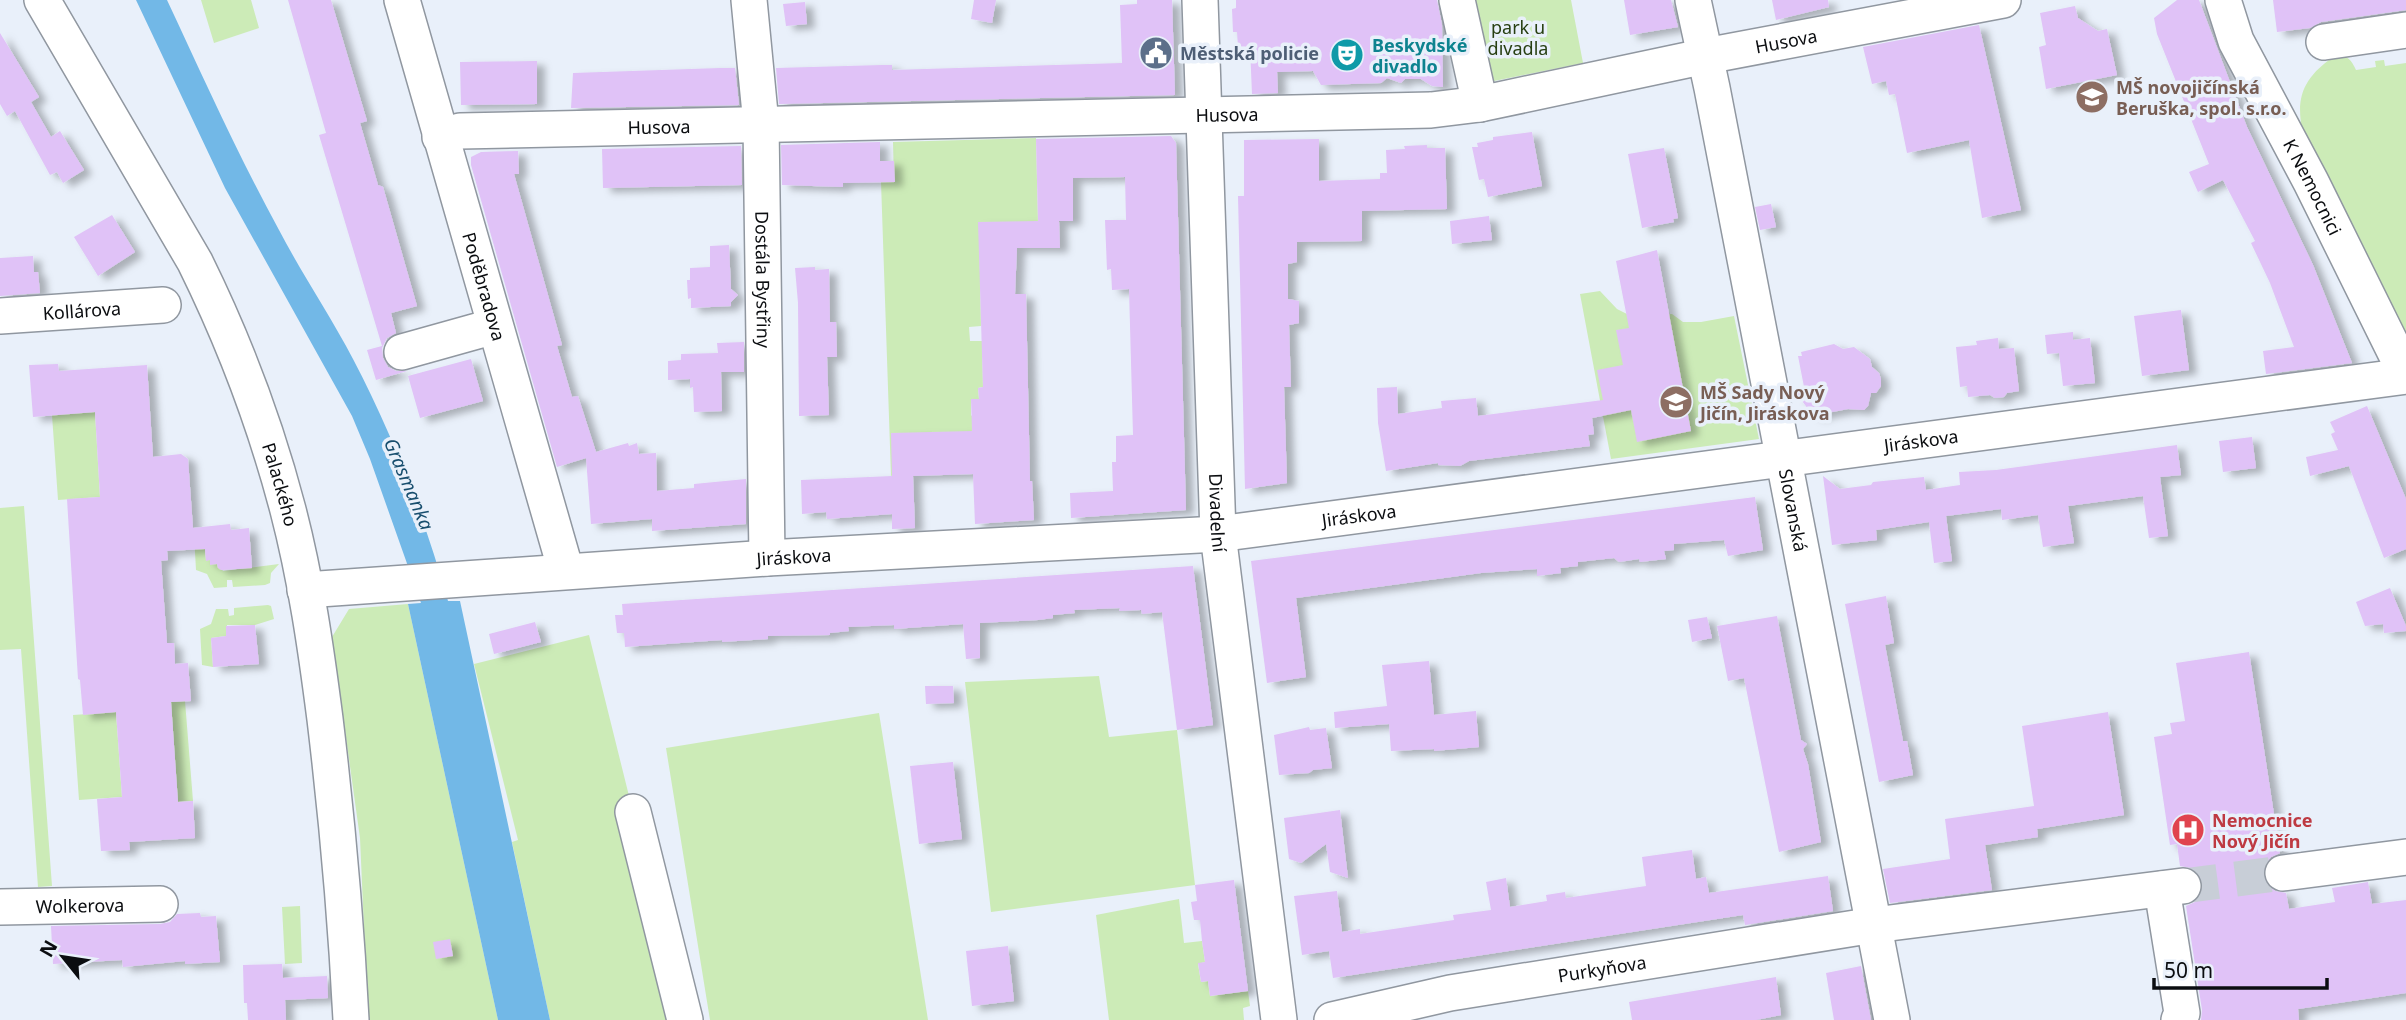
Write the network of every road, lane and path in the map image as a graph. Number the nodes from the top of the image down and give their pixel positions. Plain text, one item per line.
1 (42, 0) edge
2 (401, 0) edge
3 (749, 0) edge
4 (1200, 0) edge
5 (1457, 0) edge
6 (1693, 0) edge
7 (2003, 0) edge
8 (2223, 0) edge
9 (2406, 30) edge
10 (2324, 42) dead end
11 (1706, 56) junction
12 (1479, 104) junction
13 (1203, 116) junction
14 (761, 124) junction
15 (440, 137) junction
16 (163, 305) dead end
17 (0, 316) edge
18 (495, 326) junction
19 (402, 352) dead end
20 (2406, 375) edge
21 (1783, 457) junction
22 (1218, 534) junction
23 (766, 558) junction
24 (566, 571) junction
25 (305, 590) junction
26 (633, 812) dead end
27 (2406, 857) edge
28 (2283, 873) tunnel mouth
29 (160, 904) dead end
30 (0, 907) edge
31 (1874, 925) junction
32 (1452, 1007) edge
33 (351, 1020) edge
34 (685, 1020) edge
35 (1279, 1020) edge
36 (1332, 1020) edge
37 (1892, 1020) edge
38 (2179, 1020) edge

1 - 25 street, Palackého
2 - 15 street, Poděbradova
3 - 14 street, Dostála Bystřiny
4 - 13 street, Divadelní
5 - 12 street
6 - 11 street, Slovanská
7 - 11 street, Husova
8 - 20 street, K Nemocnici
9 - 10 street
11 - 12 street, Husova
11 - 21 street, Slovanská
12 - 13 street, Husova
13 - 14 street, Husova
13 - 22 street, Divadelní
14 - 15 street, Husova
14 - 23 street, Dostála Bystřiny
15 - 18 street, Poděbradova
16 - 17 street, Kollárova
18 - 19 street
18 - 24 street, Poděbradova
20 - 21 street, Jiráskova
21 - 22 street, Jiráskova
21 - 31 street, Slovanská
22 - 23 street, Jiráskova
22 - 35 street, Divadelní
23 - 24 street, Jiráskova
24 - 25 street, Jiráskova
25 - 33 street, Palackého
26 - 34 street
27 - 28 street
29 - 30 street, Wolkerova
31 - 32 street, Purkyňova
31 - 37 street, Slovanská
31 - 38 street, Purkyňova
32 - 36 street, Purkyňova

